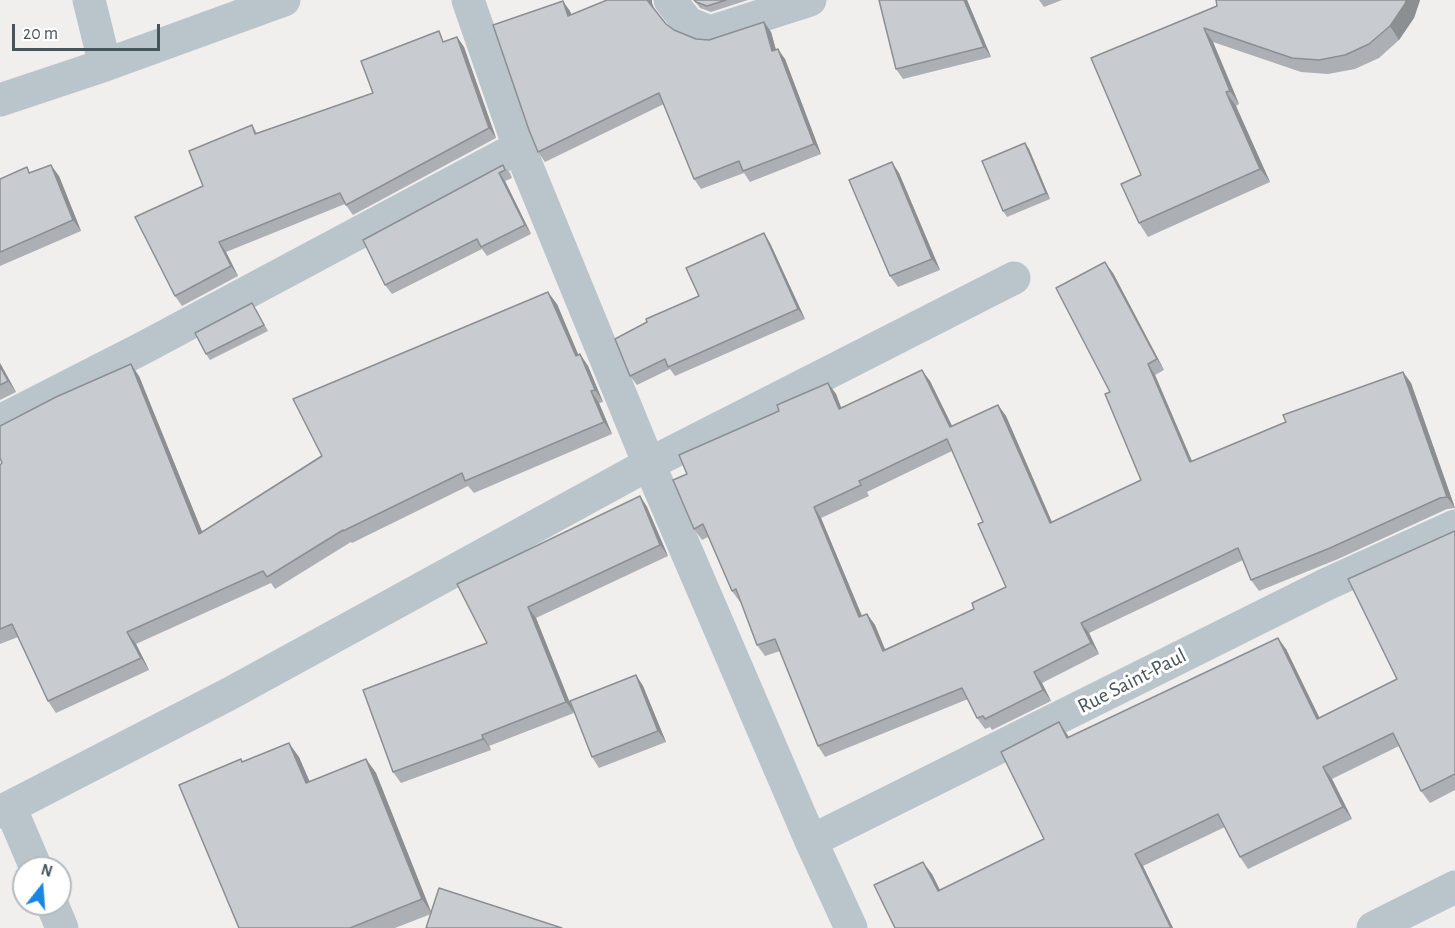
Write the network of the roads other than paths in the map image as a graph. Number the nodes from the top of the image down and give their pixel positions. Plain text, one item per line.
1 (89, 0) edge
2 (284, 0) edge
3 (468, 0) edge
4 (670, 0) edge
5 (810, 0) edge
6 (105, 65) junction
7 (0, 100) edge
8 (519, 147) junction
9 (1014, 278) dead end
10 (0, 421) edge
11 (649, 464) junction
12 (1455, 526) edge
13 (5, 809) edge
14 (811, 841) junction
15 (30, 856) edge
16 (1455, 887) edge
17 (851, 928) edge
18 (1373, 928) edge

1 - 6 street
2 - 6 street
3 - 8 street
4 - 5 street
6 - 7 street
8 - 10 street
8 - 11 street
9 - 11 street
11 - 13 street
11 - 14 street
12 - 14 street, Rue Saint-Paul
13 - 15 street
14 - 17 street
16 - 18 street

